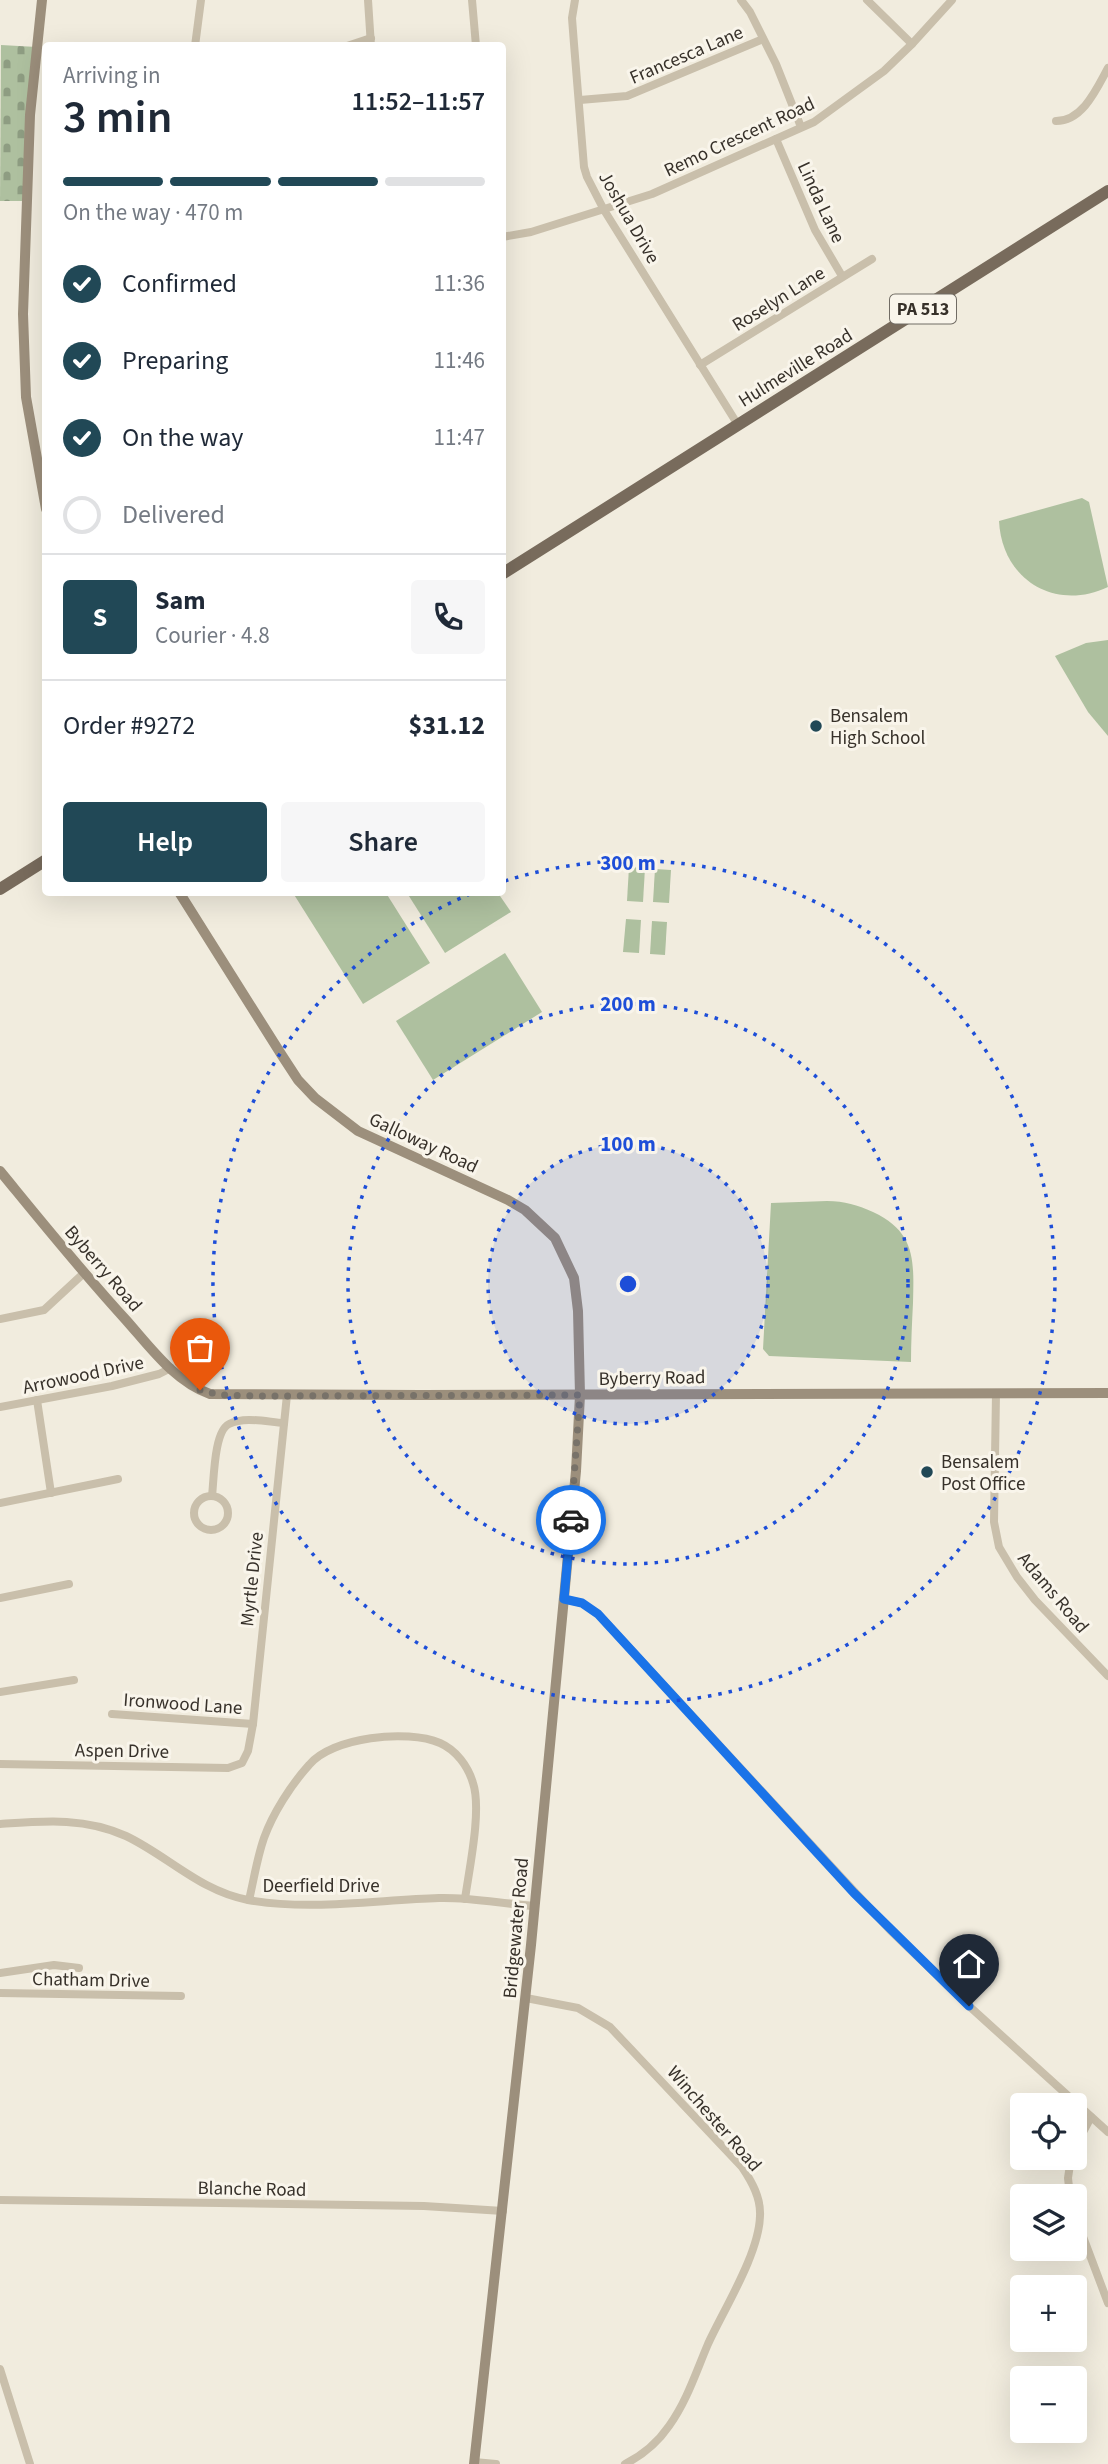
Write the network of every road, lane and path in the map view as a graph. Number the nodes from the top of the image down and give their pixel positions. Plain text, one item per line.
1 (42, 0) edge
2 (201, 0) edge
3 (368, 0) edge
4 (472, 0) edge
5 (575, 0) edge
6 (741, 0) edge
7 (867, 0) edge
8 (952, 0) edge
9 (763, 39) junction
10 (196, 42) edge
11 (371, 42) edge
12 (476, 42) edge
13 (912, 44) junction
14 (1108, 68) edge
15 (580, 100) junction
16 (1056, 121) dead end
17 (801, 127) junction
18 (776, 139) junction
19 (1108, 191) edge
20 (604, 209) junction
21 (506, 236) edge
22 (872, 258) dead end
23 (842, 276) junction
24 (700, 366) junction
25 (738, 425) junction
26 (42, 487) edge
27 (506, 571) edge
28 (42, 863) edge
29 (0, 889) edge
30 (182, 896) edge
31 (0, 1171) edge
32 (84, 1273) junction
33 (0, 1319) edge
34 (171, 1368) junction
35 (1108, 1392) edge
36 (996, 1393) junction
37 (287, 1395) junction
38 (580, 1395) junction
39 (37, 1400) junction
40 (0, 1407) edge
41 (280, 1422) junction
42 (118, 1479) dead end
43 (51, 1493) junction
44 (212, 1496) junction
45 (0, 1503) edge
46 (69, 1584) dead end
47 (0, 1598) edge
48 (564, 1599) junction
49 (1108, 1676) edge
50 (74, 1680) dead end
51 (0, 1692) edge
52 (112, 1714) dead end
53 (253, 1724) junction
54 (242, 1763) joint
55 (0, 1764) edge
56 (0, 1824) edge
57 (465, 1899) junction
58 (249, 1900) junction
59 (535, 1906) junction
60 (79, 1968) dead end
61 (0, 1973) edge
62 (0, 1993) edge
63 (181, 1996) dead end
64 (526, 1998) junction
65 (1091, 2118) junction
66 (1087, 2125) edge
67 (1108, 2132) edge
68 (0, 2200) edge
69 (503, 2211) junction
70 (1087, 2247) edge
71 (1108, 2303) edge
72 (0, 2369) edge
73 (474, 2463) edge
74 (30, 2464) edge
75 (496, 2464) edge
76 (625, 2464) edge

1 - 26 main road
2 - 10 street
3 - 11 street
4 - 12 street
5 - 15 street, Joshua Drive
6 - 9 street
7 - 13 street
8 - 13 street, Remo Crescent Road
9 - 15 street, Francesca Lane
9 - 17 street
13 - 17 street, Remo Crescent Road
14 - 16 street
15 - 20 street, Joshua Drive
17 - 18 street, Remo Crescent Road
18 - 20 street, Remo Crescent Road
18 - 23 street, Linda Lane
19 - 25 main road, Hulmeville Road / PA 513
20 - 21 street, Remo Crescent Road
20 - 24 street, Joshua Drive
22 - 23 street, Roselyn Lane
23 - 24 street, Roselyn Lane
24 - 25 street, Joshua Drive
25 - 27 main road, Hulmeville Road / PA 513
28 - 29 main road
30 - 38 main road, Galloway Road
31 - 32 main road, Byberry Road
32 - 33 street
32 - 34 main road, Byberry Road
34 - 37 main road, Byberry Road
34 - 39 street, Arrowood Drive
35 - 36 main road, Byberry Road
36 - 38 main road, Byberry Road
36 - 49 street, Adams Road
37 - 38 main road, Byberry Road
37 - 41 street, Myrtle Drive
38 - 48 main road, Bridgewater Road
39 - 40 street, Arrowood Drive
39 - 43 street
41 - 44 street
41 - 53 street, Myrtle Drive
42 - 43 street
43 - 45 street
44 - 44 street
46 - 47 street
48 - 59 main road, Bridgewater Road
48 - 65 street
50 - 51 street
52 - 53 street, Ironwood Lane
53 - 54 street, Myrtle Drive
54 - 55 street, Aspen Drive
56 - 58 street, Deerfield Drive
57 - 58 street, Deerfield Drive
57 - 58 street
57 - 59 street, Deerfield Drive
59 - 64 main road, Bridgewater Road
60 - 61 street
62 - 63 street, Chatham Drive
64 - 69 main road, Bridgewater Road
64 - 76 street, Winchester Road
65 - 66 street
65 - 67 street
68 - 69 street, Blanche Road
69 - 73 main road, Bridgewater Road
70 - 71 street
72 - 74 street
73 - 75 street

